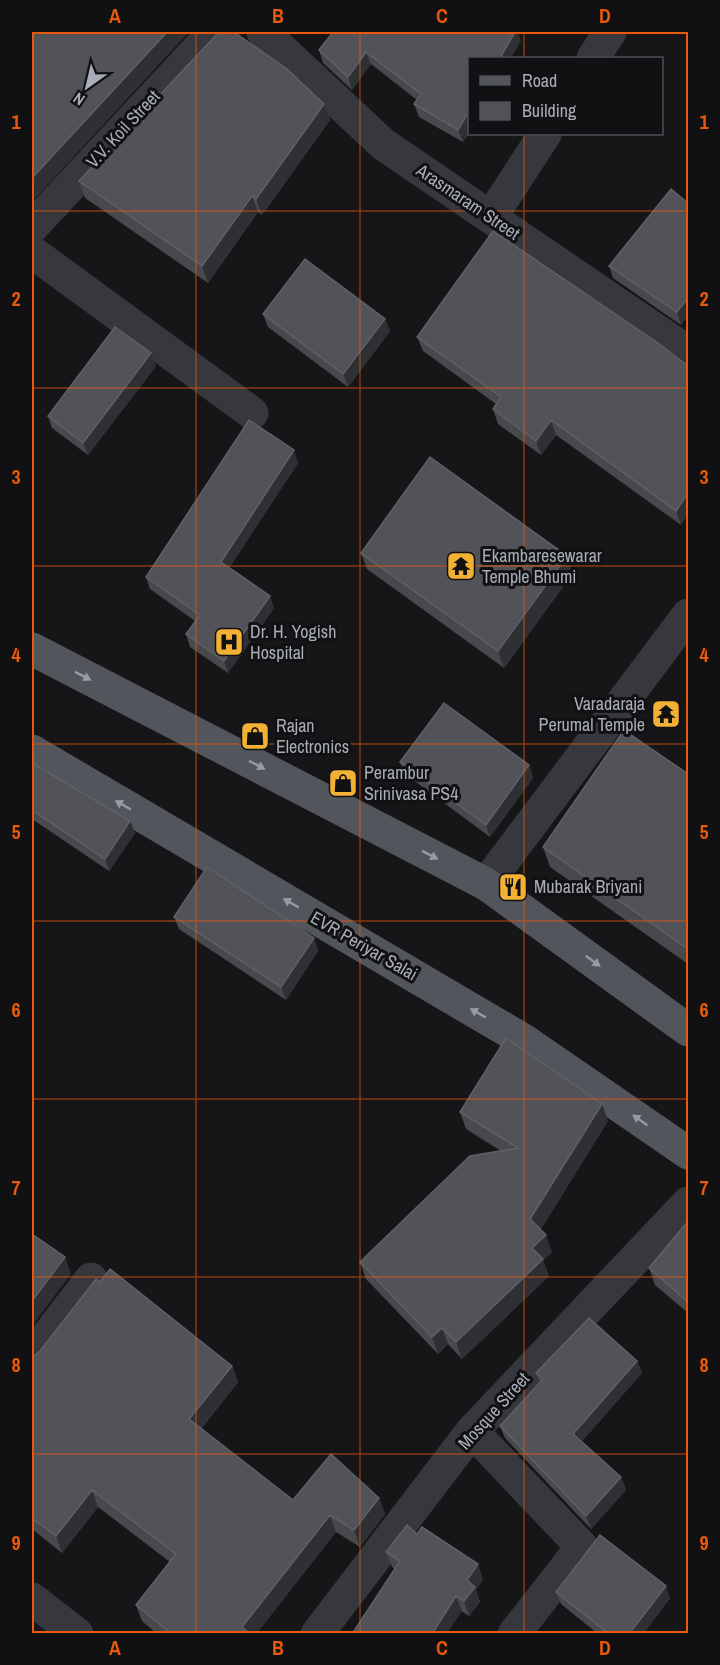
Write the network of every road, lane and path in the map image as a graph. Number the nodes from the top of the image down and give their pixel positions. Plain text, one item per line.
1 (214, 32) edge
2 (263, 32) edge
3 (610, 32) edge
4 (594, 57) edge
5 (544, 135) edge
6 (491, 217) junction
7 (32, 227) edge
8 (32, 252) edge
9 (688, 352) edge
10 (252, 413) dead end
11 (688, 615) edge
12 (32, 649) edge
13 (32, 751) edge
14 (486, 884) junction
15 (688, 1030) edge
16 (688, 1153) edge
17 (688, 1203) edge
18 (91, 1279) dead end
19 (32, 1356) edge
20 (472, 1431) junction
21 (32, 1599) edge
22 (77, 1634) edge
23 (317, 1634) edge
24 (514, 1634) edge

1 - 7 street, V.V. Koil Street
2 - 6 street, Arasmaram Street
3 - 4 street
5 - 6 street
6 - 9 street, Arasmaram Street
8 - 10 street
11 - 14 street
12 -> 14 main road
16 -> 13 main road, EVR Periyar Salai
14 -> 15 main road
17 - 20 street, Mosque Street
18 - 19 street
20 - 23 street, Mosque Street
20 - 24 street
21 - 22 street

